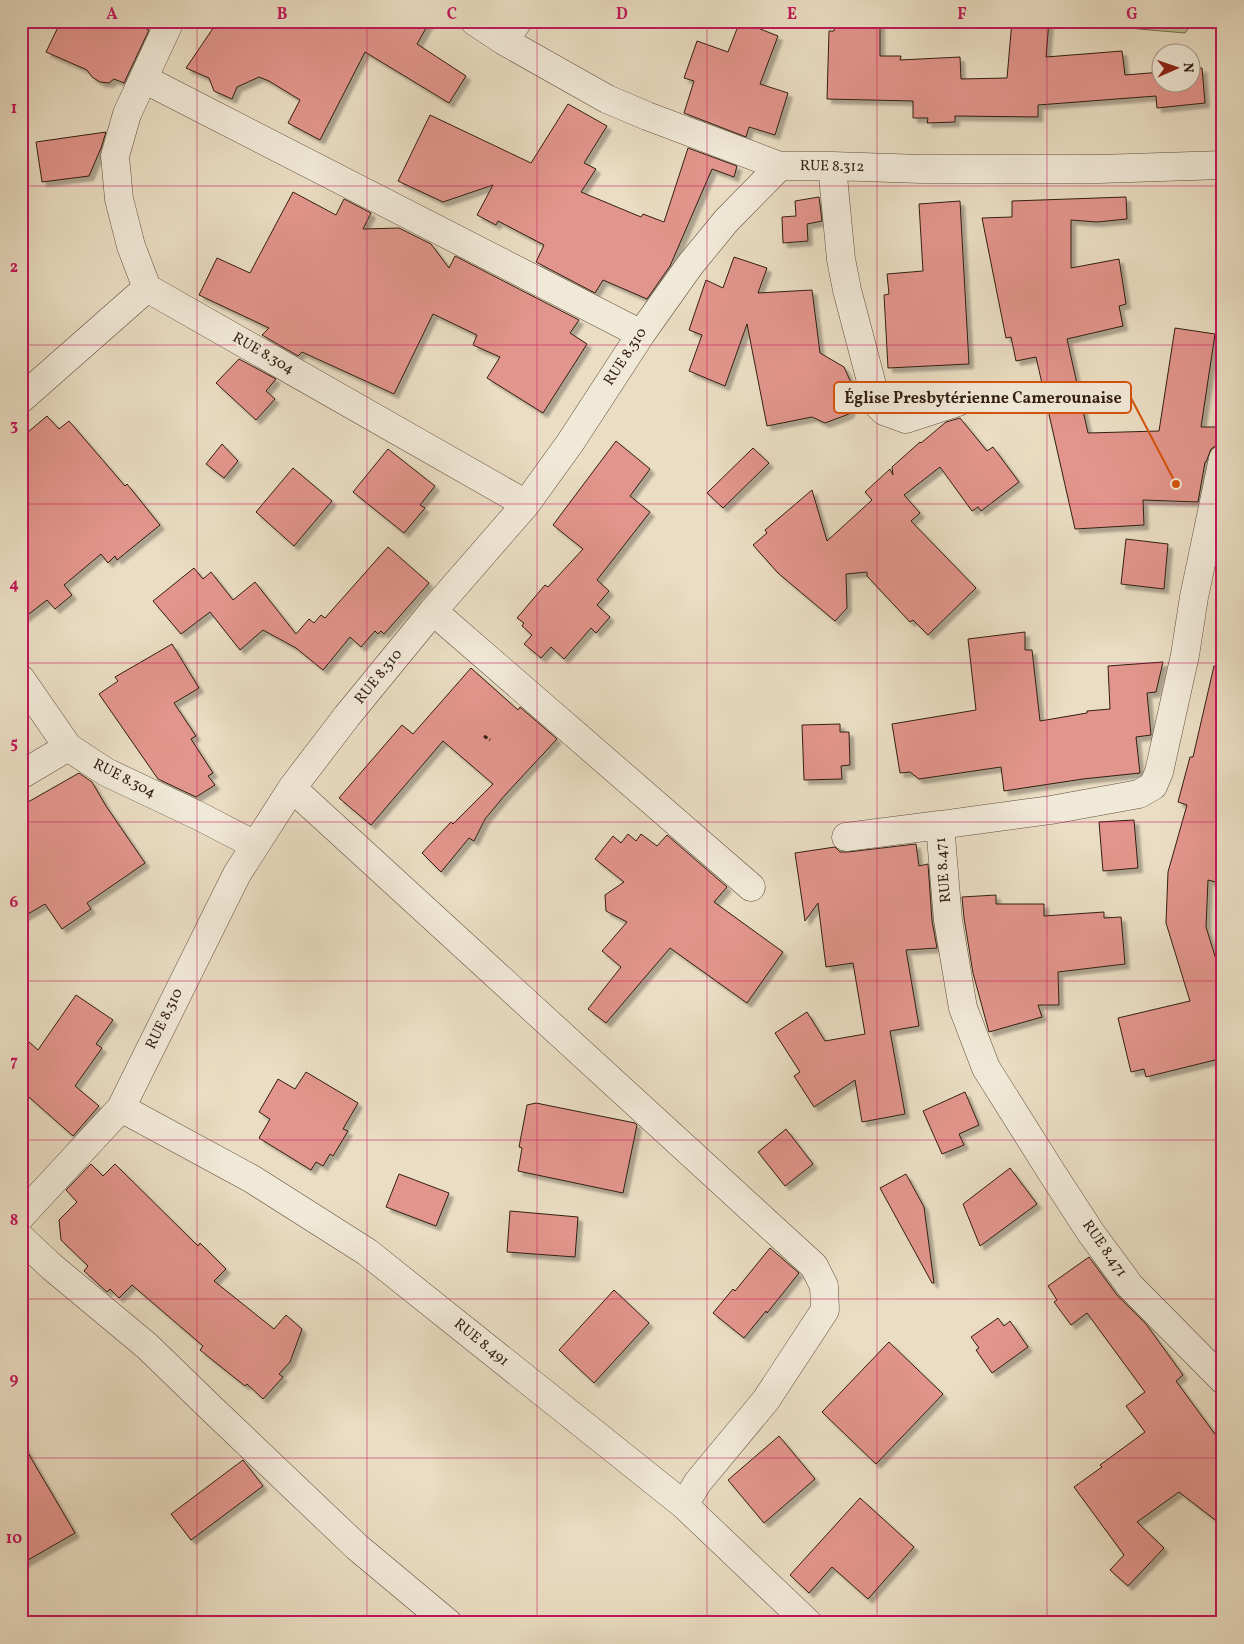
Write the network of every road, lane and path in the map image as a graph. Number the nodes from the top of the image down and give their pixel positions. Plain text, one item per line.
1 (170, 21) edge
2 (474, 21) edge
3 (511, 31) edge
4 (144, 79) junction
5 (1223, 165) edge
6 (780, 166) junction
7 (832, 166) junction
8 (147, 288) junction
9 (641, 334) junction
10 (21, 399) edge
11 (958, 402) dead end
12 (1223, 458) edge
13 (526, 504) junction
14 (433, 611) junction
15 (21, 679) edge
16 (484, 736) dead end
17 (490, 740) dead end
18 (68, 747) junction
19 (21, 775) edge
20 (292, 788) junction
21 (940, 825) junction
22 (846, 838) dead end
23 (255, 845) junction
24 (751, 887) dead end
25 (121, 1108) junction
26 (21, 1216) edge
27 (21, 1238) edge
28 (1223, 1380) edge
29 (684, 1505) junction
30 (448, 1623) edge
31 (808, 1623) edge

1 - 4 street
2 - 3 street, RUE 8.312
3 - 6 street, RUE 8.312
4 - 8 street
4 - 9 street
5 - 7 street, RUE 8.312
6 - 7 street, RUE 8.312
6 - 9 street, RUE 8.310
7 - 11 street
8 - 10 street
8 - 13 street, RUE 8.304
9 - 13 street, RUE 8.310
12 - 21 street, RUE 8.471
13 - 14 street, RUE 8.310
14 - 20 street, RUE 8.310
14 - 24 street
15 - 18 street, RUE 8.304
16 - 17 path
18 - 19 street
18 - 23 street, RUE 8.304
20 - 23 street, RUE 8.310
20 - 29 street
21 - 22 street
21 - 28 street, RUE 8.471
23 - 25 street, RUE 8.310
25 - 26 street, RUE 8.310
25 - 29 street, RUE 8.491
27 - 30 street
29 - 31 street, RUE 8.491

